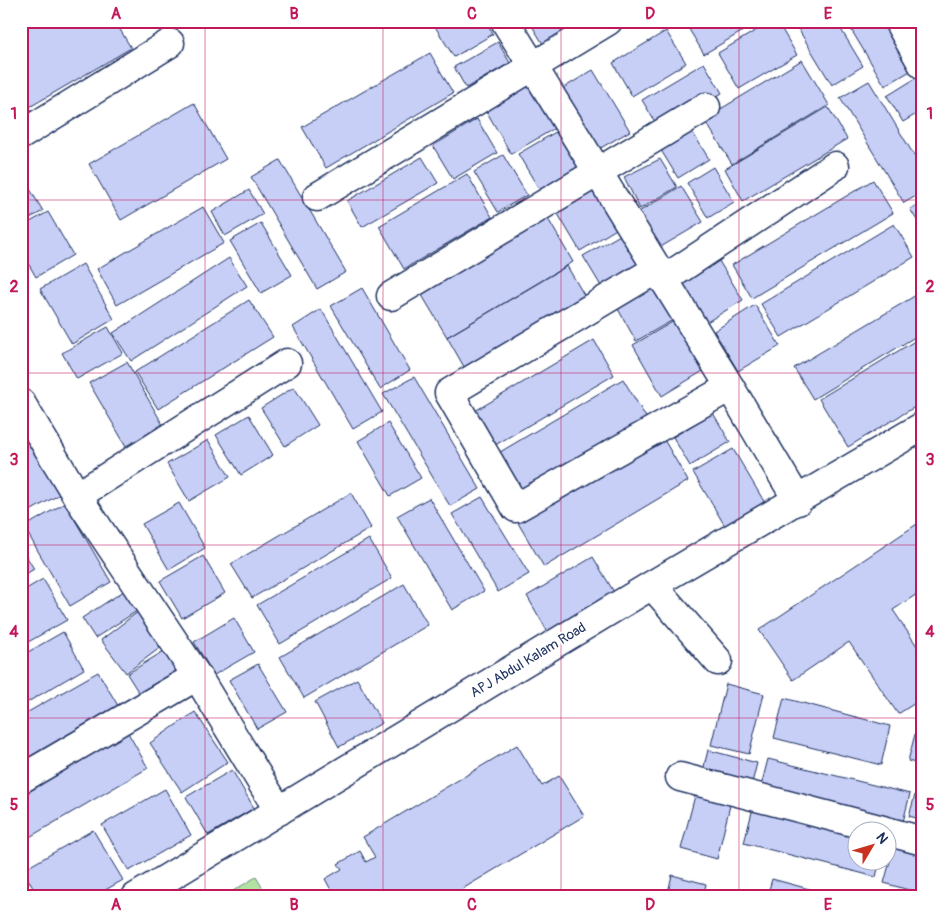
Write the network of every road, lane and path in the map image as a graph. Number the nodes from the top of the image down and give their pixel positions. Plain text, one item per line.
1 (505, 21) edge
2 (608, 21) edge
3 (898, 21) edge
4 (170, 43) dead end
5 (923, 65) edge
6 (534, 66) junction
7 (706, 107) dead end
8 (21, 135) edge
9 (835, 166) dead end
10 (597, 172) junction
11 (317, 197) dead end
12 (660, 274) junction
13 (391, 296) dead end
14 (287, 363) dead end
15 (730, 387) junction
16 (21, 403) edge
17 (923, 426) edge
18 (77, 496) junction
19 (798, 501) junction
20 (652, 585) junction
21 (718, 661) dead end
22 (197, 676) junction
23 (680, 777) dead end
24 (21, 779) edge
25 (279, 811) junction
26 (846, 821) edge
27 (896, 834) edge
28 (923, 841) edge
29 (136, 897) edge

1 - 6 street
2 - 6 street
3 - 5 street
4 - 8 street
6 - 10 street
6 - 11 street
7 - 10 street
9 - 12 street
10 - 12 street
10 - 13 street
12 - 15 street
12 - 15 street
14 - 18 street
15 - 19 street
16 - 18 street
17 - 19 street, APJ Abdul Kalam Road
18 - 22 street
19 - 20 street, APJ Abdul Kalam Road
20 - 21 street
20 - 25 street, APJ Abdul Kalam Road
22 - 24 street
22 - 25 street
23 - 26 street
25 - 29 street, APJ Abdul Kalam Road
27 - 28 street

